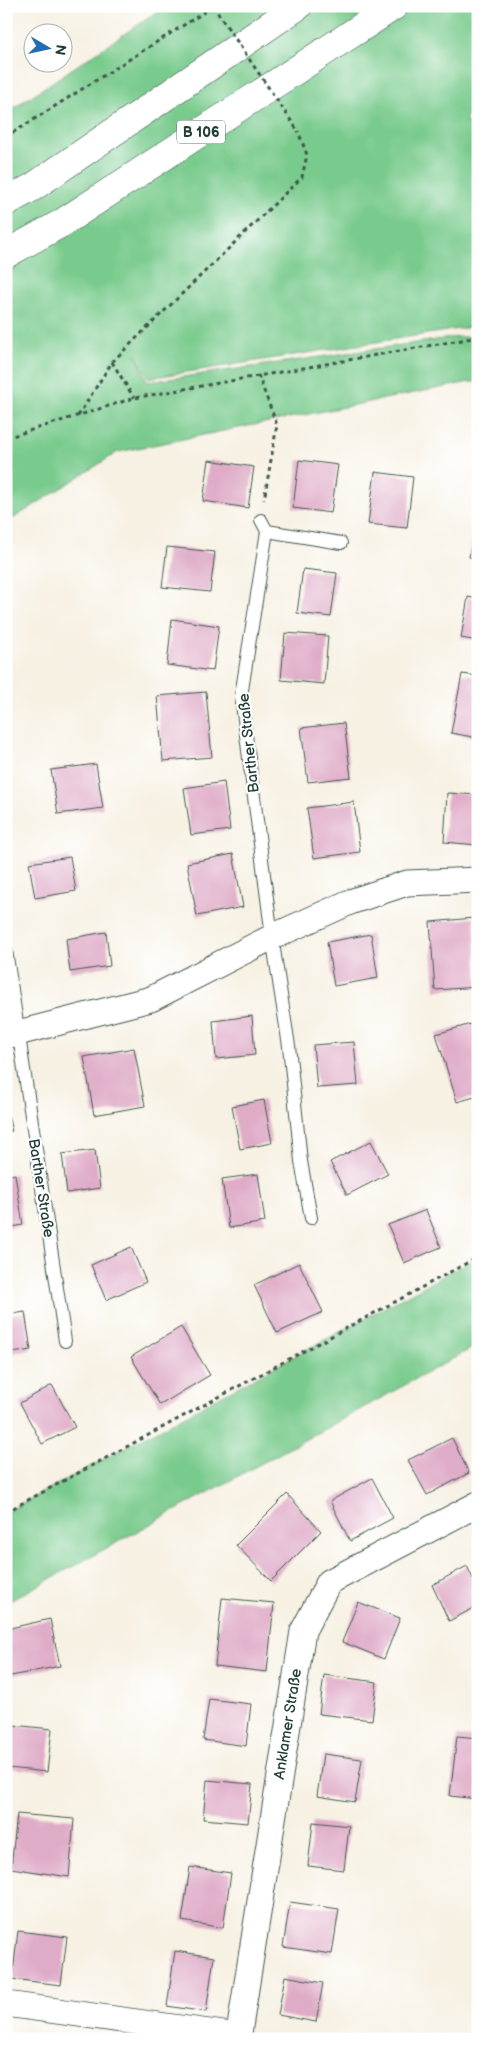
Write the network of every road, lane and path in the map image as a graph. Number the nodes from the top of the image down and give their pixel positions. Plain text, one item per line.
1 (214, 6) edge
2 (298, 6) edge
3 (394, 6) edge
4 (6, 137) edge
5 (6, 202) edge
6 (6, 254) edge
7 (478, 337) edge
8 (112, 362) junction
9 (258, 375) junction
10 (134, 398) junction
11 (78, 417) junction
12 (6, 438) edge
13 (264, 526) junction
14 (341, 543) dead end
15 (478, 880) edge
16 (272, 937) junction
17 (6, 950) edge
18 (12, 1035) edge
19 (311, 1218) dead end
20 (478, 1257) edge
21 (65, 1341) dead end
22 (478, 1504) edge
23 (6, 1512) edge
24 (6, 2004) edge
25 (238, 2037) edge

1 - 4 path
1 - 8 path, bridge
2 - 5 highway
3 - 6 highway, B 106
7 - 9 path
8 - 10 path
8 - 11 path
9 - 10 path
9 - 13 path
10 - 11 path
11 - 12 path
13 - 14 lane
13 - 16 lane, Barther Straße
15 - 16 street
16 - 18 street
16 - 19 lane, Barther Straße
17 - 18 lane, Barther Straße
18 - 21 lane, Barther Straße
20 - 23 path
22 - 25 street, Anklamer Straße
24 - 25 street

